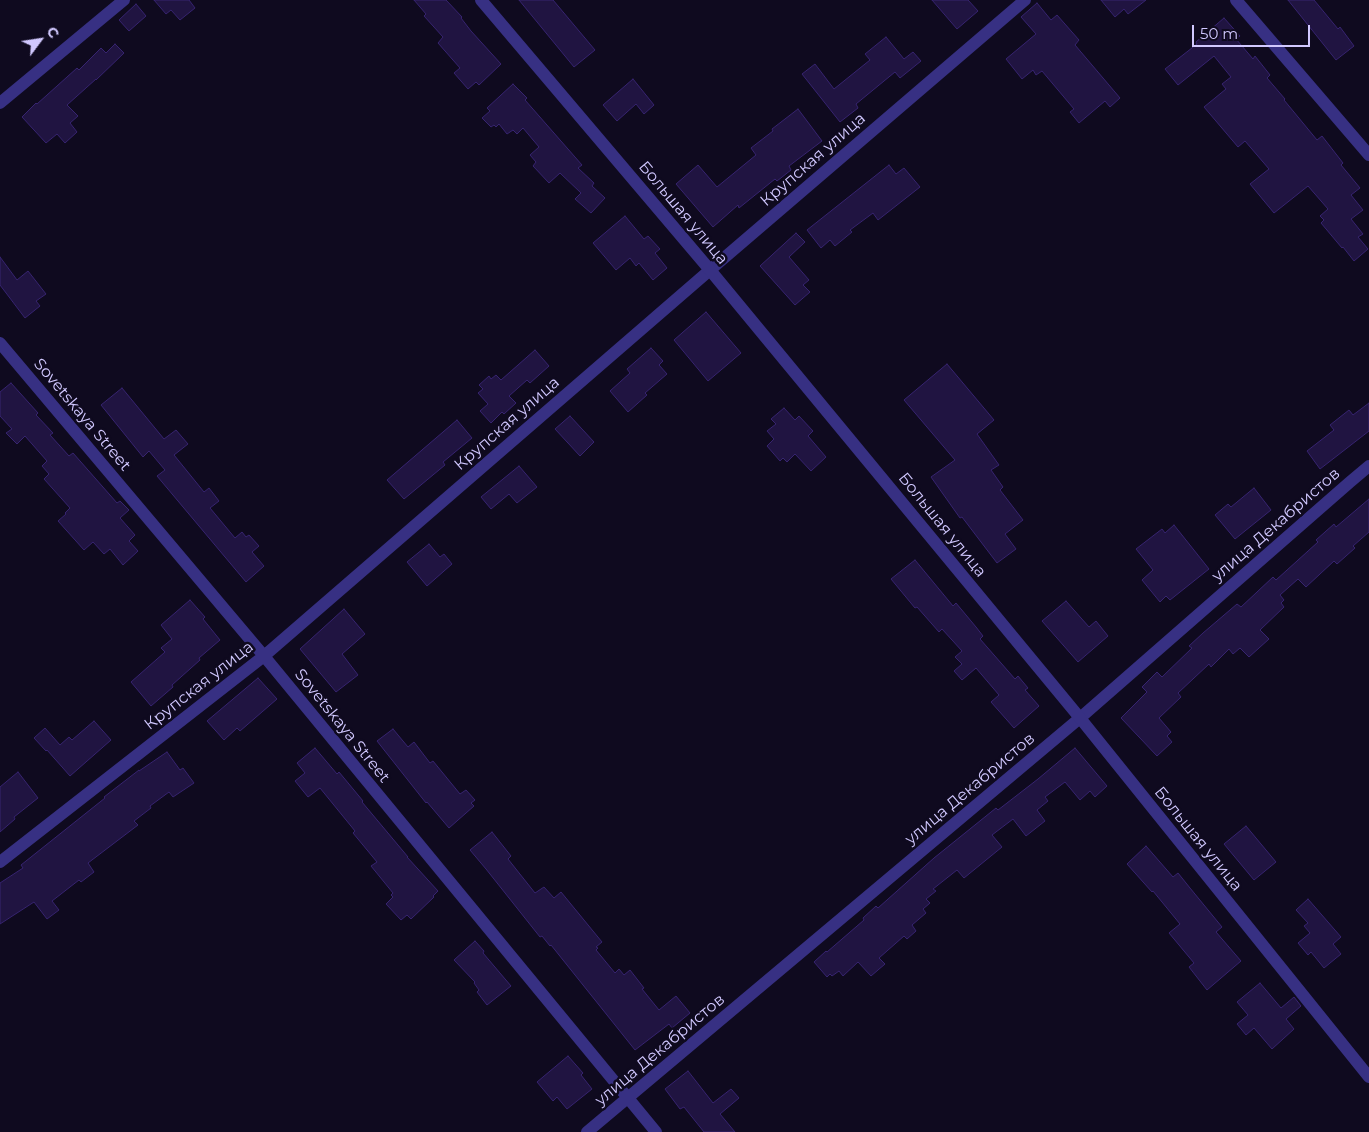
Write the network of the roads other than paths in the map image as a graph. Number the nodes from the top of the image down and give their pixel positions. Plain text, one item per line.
1 (124, 0) edge
2 (481, 0) edge
3 (1025, 0) edge
4 (1236, 0) edge
5 (0, 103) edge
6 (1369, 155) edge
7 (710, 270) junction
8 (0, 343) edge
9 (1369, 466) edge
10 (264, 656) junction
11 (1080, 718) junction
12 (0, 862) edge
13 (1369, 1078) edge
14 (628, 1099) junction
15 (587, 1132) edge
16 (656, 1132) edge

1 - 5 street
2 - 7 street, Большая улица
3 - 7 street, Крупская улица
4 - 6 street
7 - 10 street, Крупская улица
7 - 11 street, Большая улица
8 - 10 street, Sovetskaya Street
9 - 11 street, улица Декабристов
10 - 12 street, Крупская улица
10 - 14 street, Sovetskaya Street
11 - 13 street, Большая улица
11 - 14 street, улица Декабристов
14 - 15 street, улица Декабристов
14 - 16 street, Sovetskaya Street

